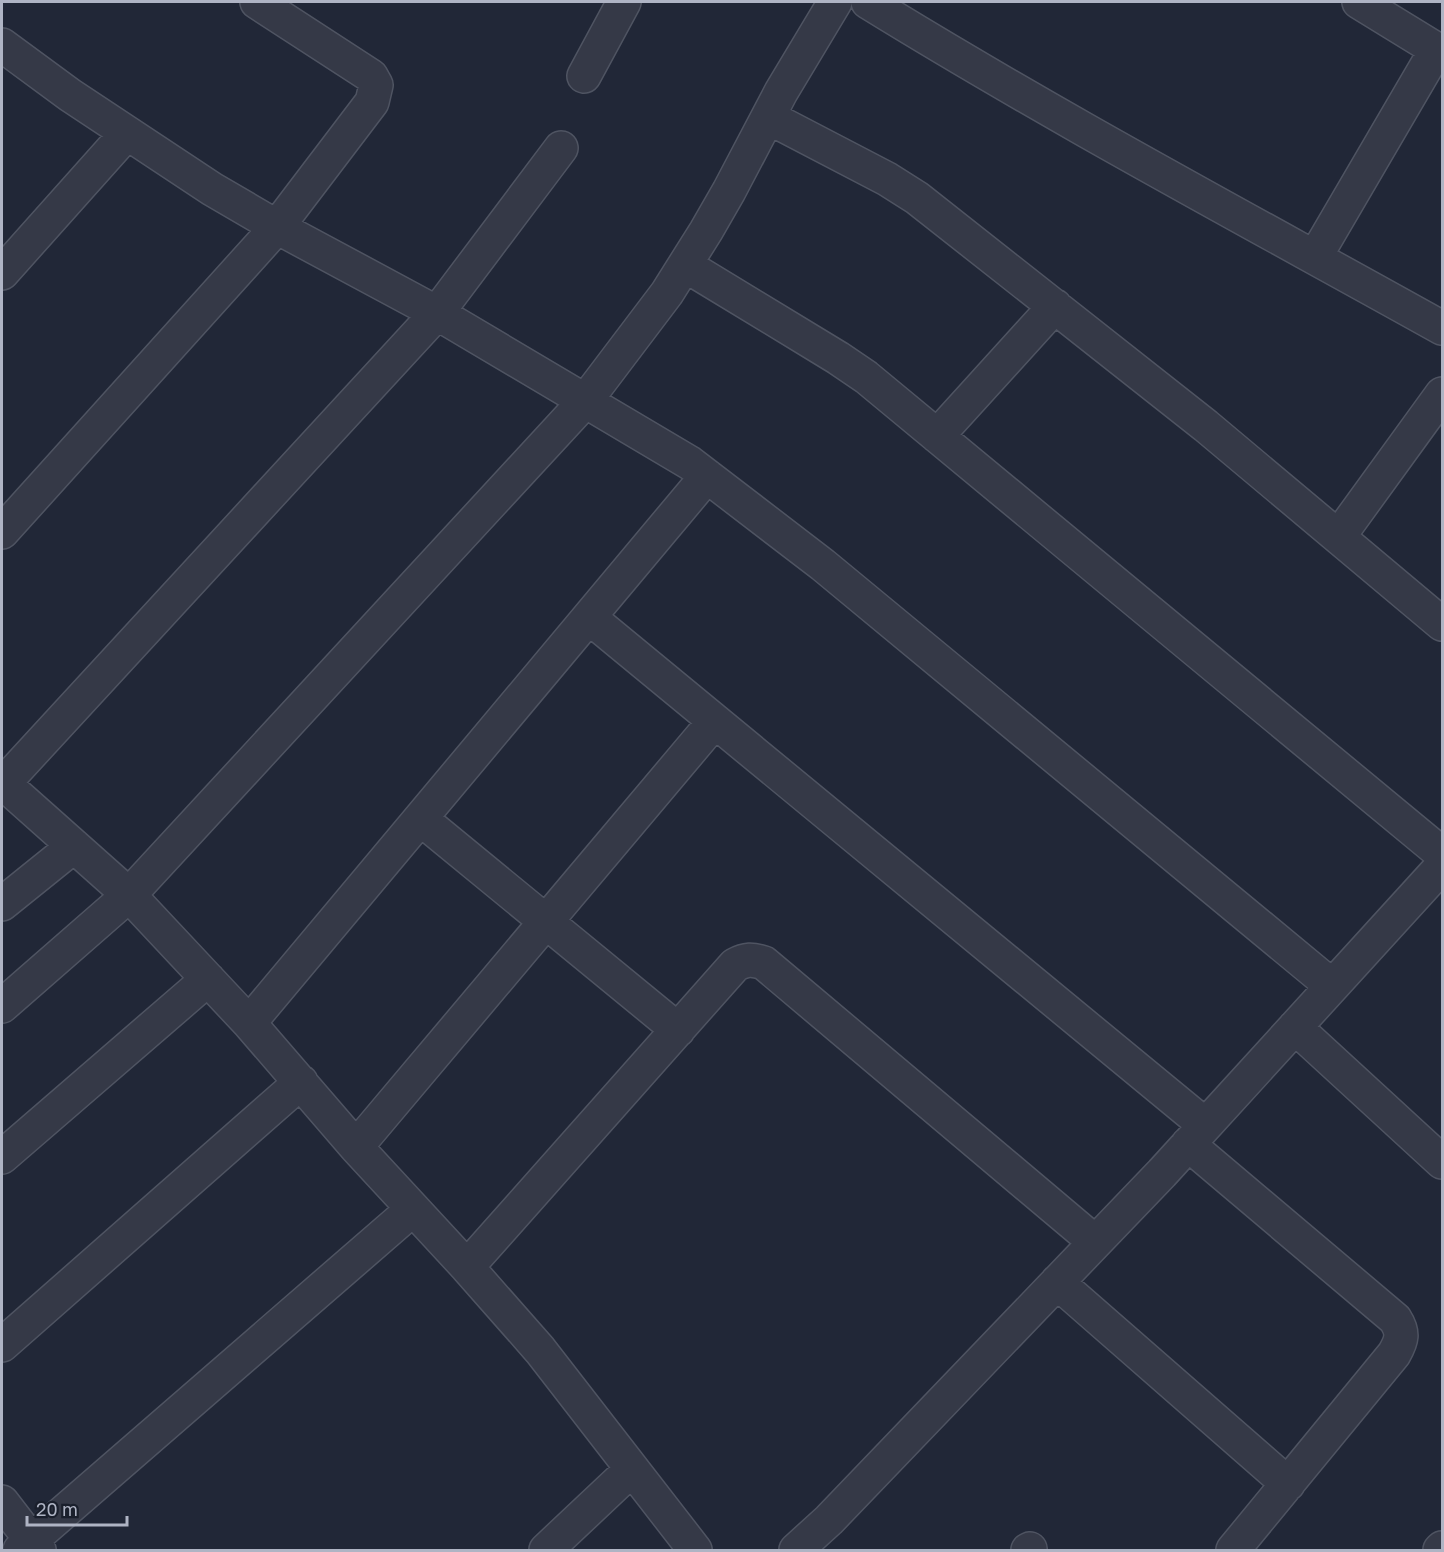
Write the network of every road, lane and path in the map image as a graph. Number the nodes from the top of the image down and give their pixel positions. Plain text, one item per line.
1 (256, 2) edge
2 (624, 2) edge
3 (835, 2) edge
4 (868, 2) edge
5 (1367, 4) edge
6 (2, 45) edge
7 (1439, 52) edge
8 (584, 76) dead end
9 (768, 117) junction
10 (127, 133) junction
11 (561, 148) dead end
12 (277, 227) junction
13 (1315, 257) junction
14 (5, 261) edge
15 (685, 265) junction
16 (1055, 306) junction
17 (437, 313) junction
18 (1443, 328) edge
19 (1443, 394) edge
20 (586, 400) junction
21 (937, 436) junction
22 (707, 476) junction
23 (2, 532) edge
24 (1339, 536) junction
25 (590, 618) junction
26 (1443, 624) edge
27 (714, 722) junction
28 (2, 783) edge
29 (421, 819) junction
30 (74, 846) junction
31 (1443, 854) edge
32 (1443, 866) edge
33 (129, 895) junction
34 (2, 904) edge
35 (547, 921) junction
36 (208, 979) junction
37 (1332, 986) junction
38 (2, 1006) edge
39 (249, 1023) junction
40 (1295, 1027) junction
41 (678, 1030) junction
42 (301, 1082) junction
43 (1197, 1135) junction
44 (356, 1147) junction
45 (2, 1157) edge
46 (1443, 1162) edge
47 (413, 1209) junction
48 (1095, 1242) junction
49 (467, 1268) junction
50 (1057, 1282) junction
51 (2, 1345) edge
52 (632, 1470) junction
53 (1288, 1484) junction
54 (2, 1502) edge
55 (30, 1548) edge
56 (546, 1551) edge
57 (694, 1551) edge
58 (796, 1551) edge
59 (1233, 1551) edge

1 - 12 street
2 - 8 street
3 - 9 street
4 - 13 street
5 - 7 street
6 - 10 street
7 - 13 street
9 - 15 street
9 - 16 street
10 - 12 street
10 - 14 street
11 - 17 street
12 - 17 street
12 - 23 street
13 - 18 street
15 - 20 street
15 - 21 street
16 - 21 street
16 - 24 street
17 - 20 street
17 - 28 street
19 - 24 street
20 - 22 street
20 - 33 street
21 - 31 street
22 - 25 street
22 - 37 street
24 - 26 street
25 - 27 street
25 - 29 street
27 - 35 street
27 - 43 street
28 - 30 street
29 - 35 street
29 - 39 street
30 - 33 street
30 - 34 street
32 - 37 street
33 - 36 street
33 - 38 street
35 - 41 street
35 - 44 street
36 - 39 street
36 - 45 street
37 - 40 street
39 - 42 street
40 - 43 street
40 - 46 street
41 - 48 street
41 - 49 street
42 - 44 street
42 - 51 street
43 - 48 street
43 - 53 street
44 - 47 street
47 - 49 street
47 - 55 street
48 - 50 street
49 - 52 street
50 - 53 street
50 - 58 street
52 - 56 street
52 - 57 street
53 - 59 street
54 - 55 street

